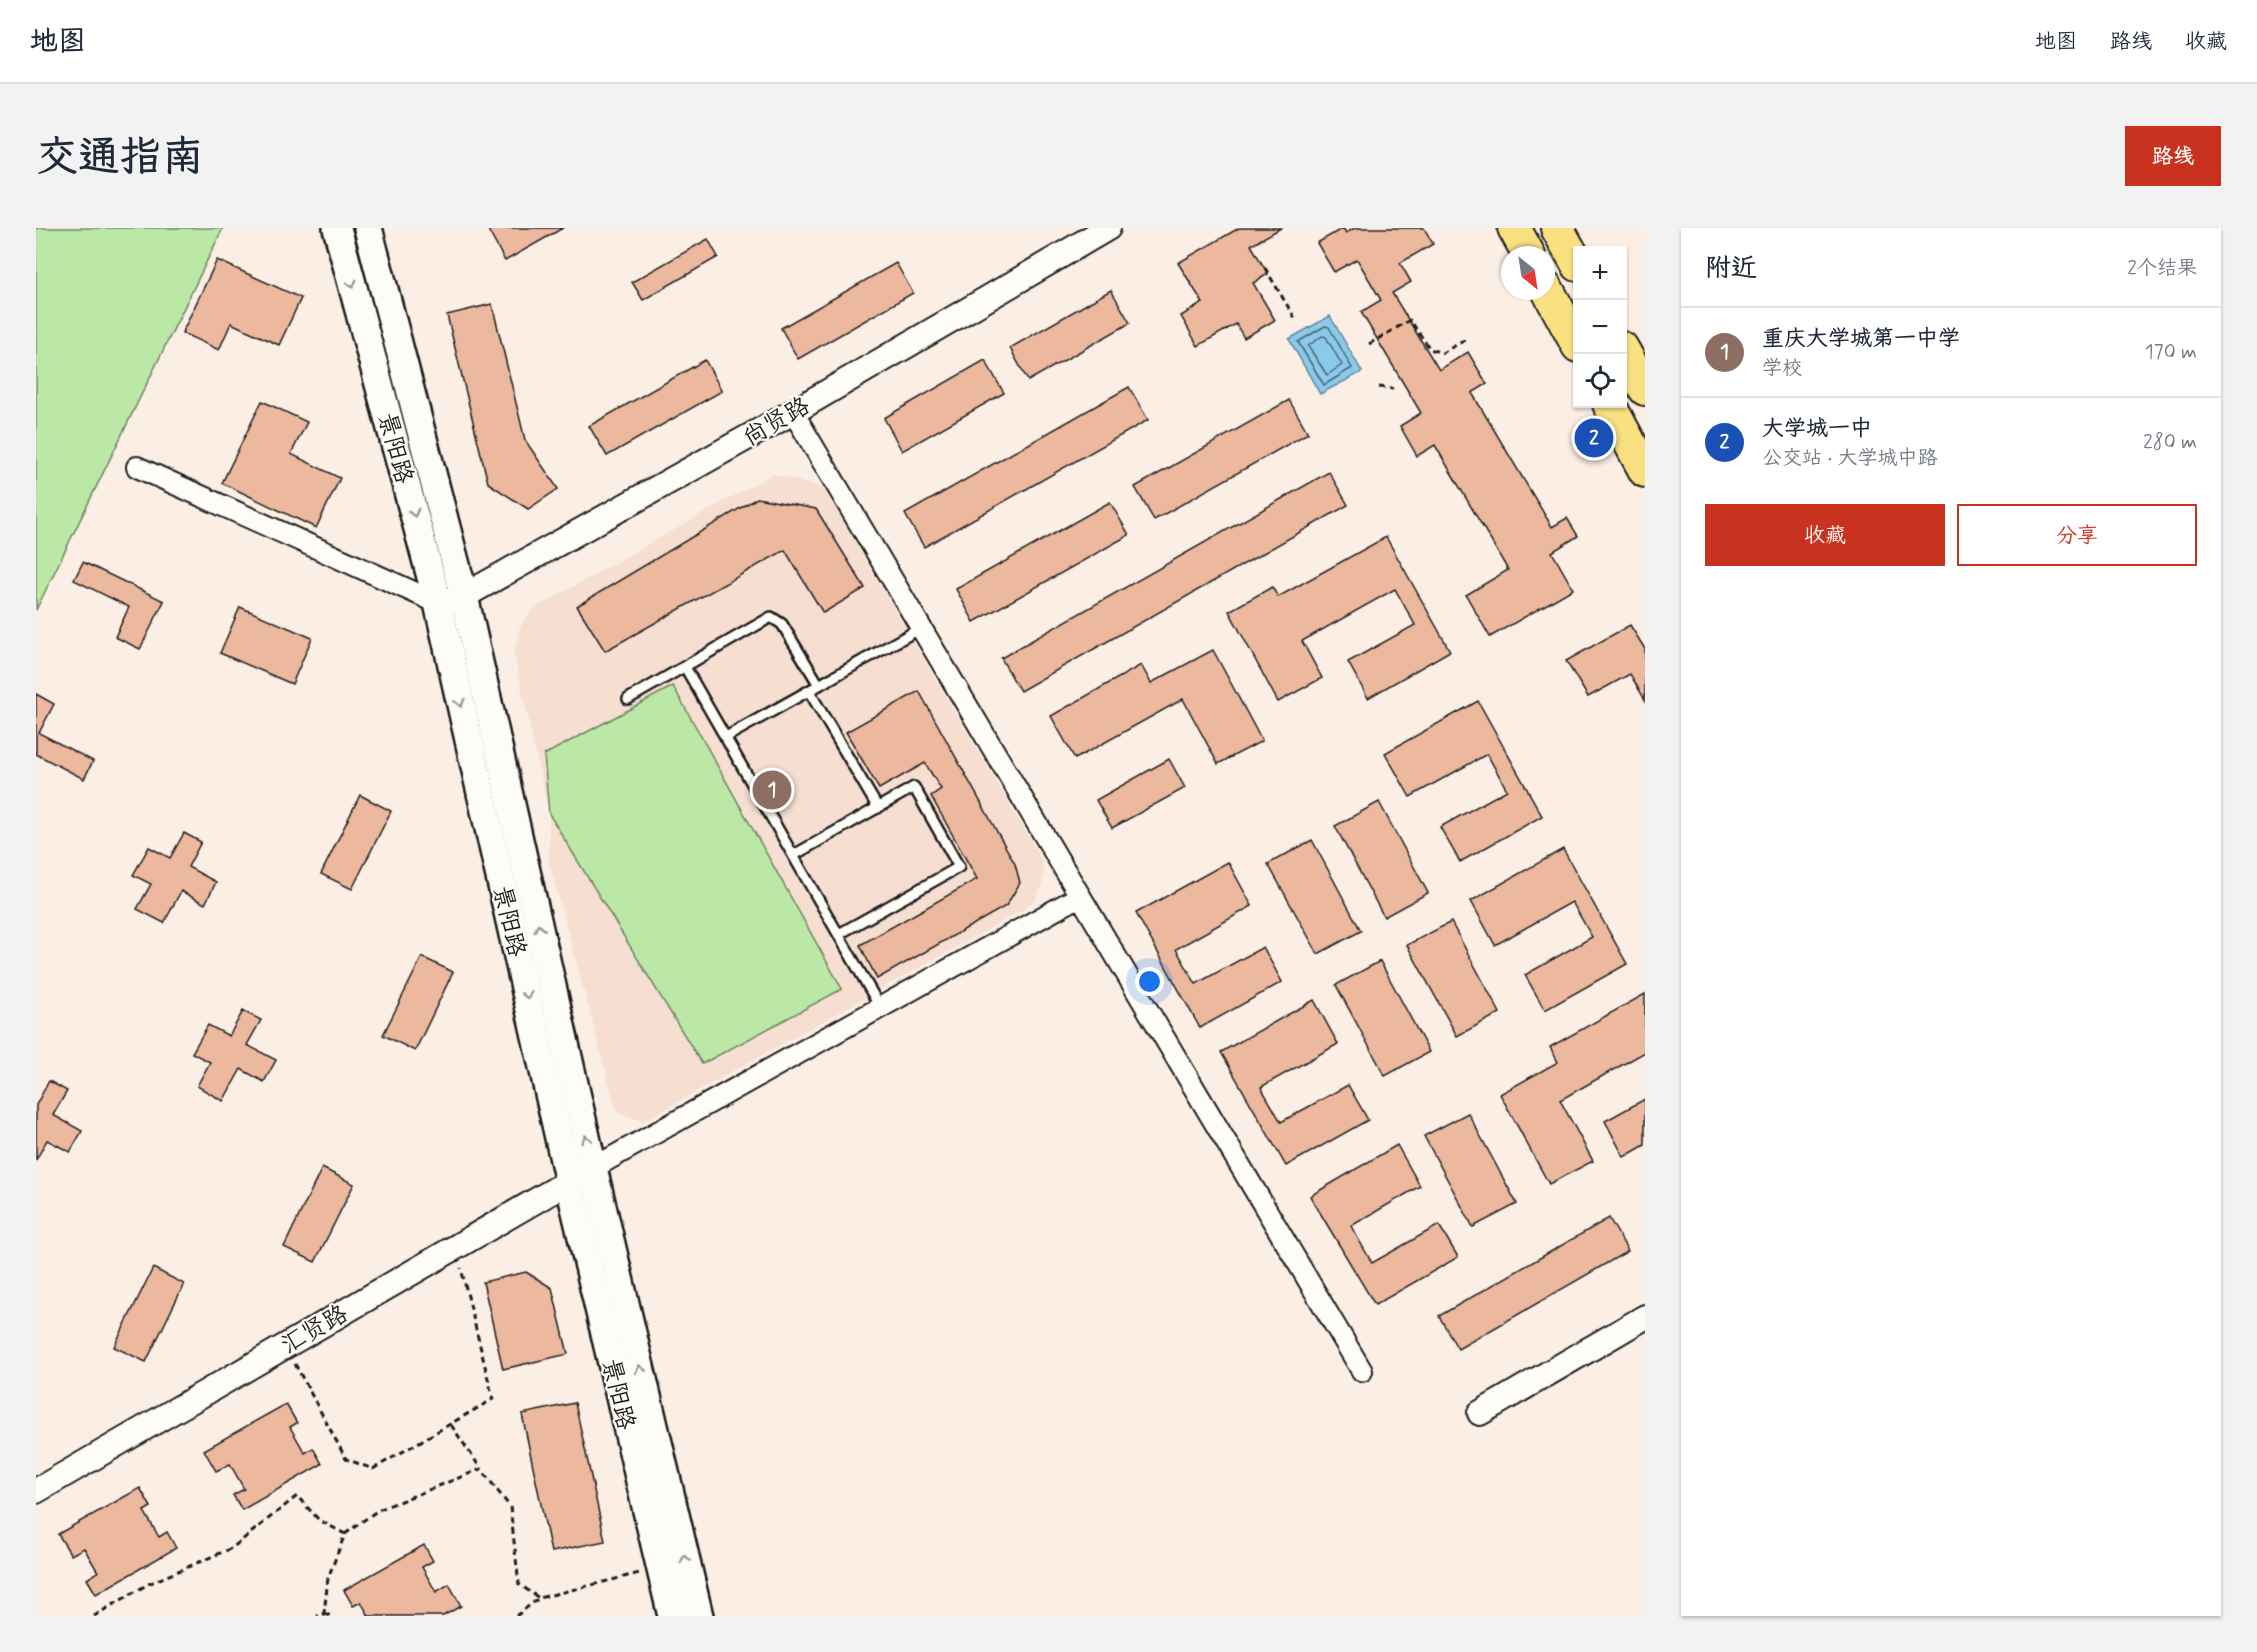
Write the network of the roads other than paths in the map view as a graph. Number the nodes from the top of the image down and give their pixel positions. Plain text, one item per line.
1 (337, 228) edge
2 (368, 228) edge
3 (1108, 228) edge
4 (1514, 228) edge
5 (1557, 228) edge
6 (1524, 246) edge
7 (1573, 256) edge
8 (1553, 300) edge
9 (1573, 337) edge
10 (1626, 354) edge
11 (1645, 389) edge
12 (1611, 408) edge
13 (793, 412) junction
14 (137, 467) dead end
15 (1645, 471) edge
16 (464, 596) junction
17 (438, 603) junction
18 (921, 628) junction
19 (685, 667) junction
20 (819, 685) junction
21 (808, 691) junction
22 (628, 699) dead end
23 (726, 737) junction
24 (878, 808) junction
25 (794, 855) junction
26 (1080, 896) junction
27 (839, 934) junction
28 (880, 1007) junction
29 (593, 1168) junction
30 (569, 1182) junction
31 (1645, 1317) edge
32 (1362, 1371) dead end
33 (1480, 1413) dead end
34 (36, 1491) edge
35 (672, 1616) edge
36 (699, 1616) edge

1 -> 17 main road, 景阳路
2 - 16 main road, 景阳路
3 - 13 street, 尚贤路
4 - 6 highway
5 - 7 highway
8 - 9 highway
10 - 11 highway
12 - 15 highway
13 - 16 street, 尚贤路
13 - 18 street
14 - 17 street
16 - 17 street, 尚贤路
29 -> 16 main road, 景阳路
17 -> 30 main road, 景阳路
18 - 20 lane
18 - 26 street
19 - 20 lane
19 - 22 lane
19 - 23 lane
20 - 21 lane
21 - 23 lane
21 - 24 lane
23 - 25 lane
24 - 25 lane
24 - 27 lane
25 - 27 lane
26 - 28 street
26 - 32 street
27 - 28 lane
28 - 29 street
29 - 30 street, 汇贤路
36 -> 29 main road, 景阳路
30 - 34 street, 汇贤路
30 - 35 main road, 景阳路
31 - 33 street

